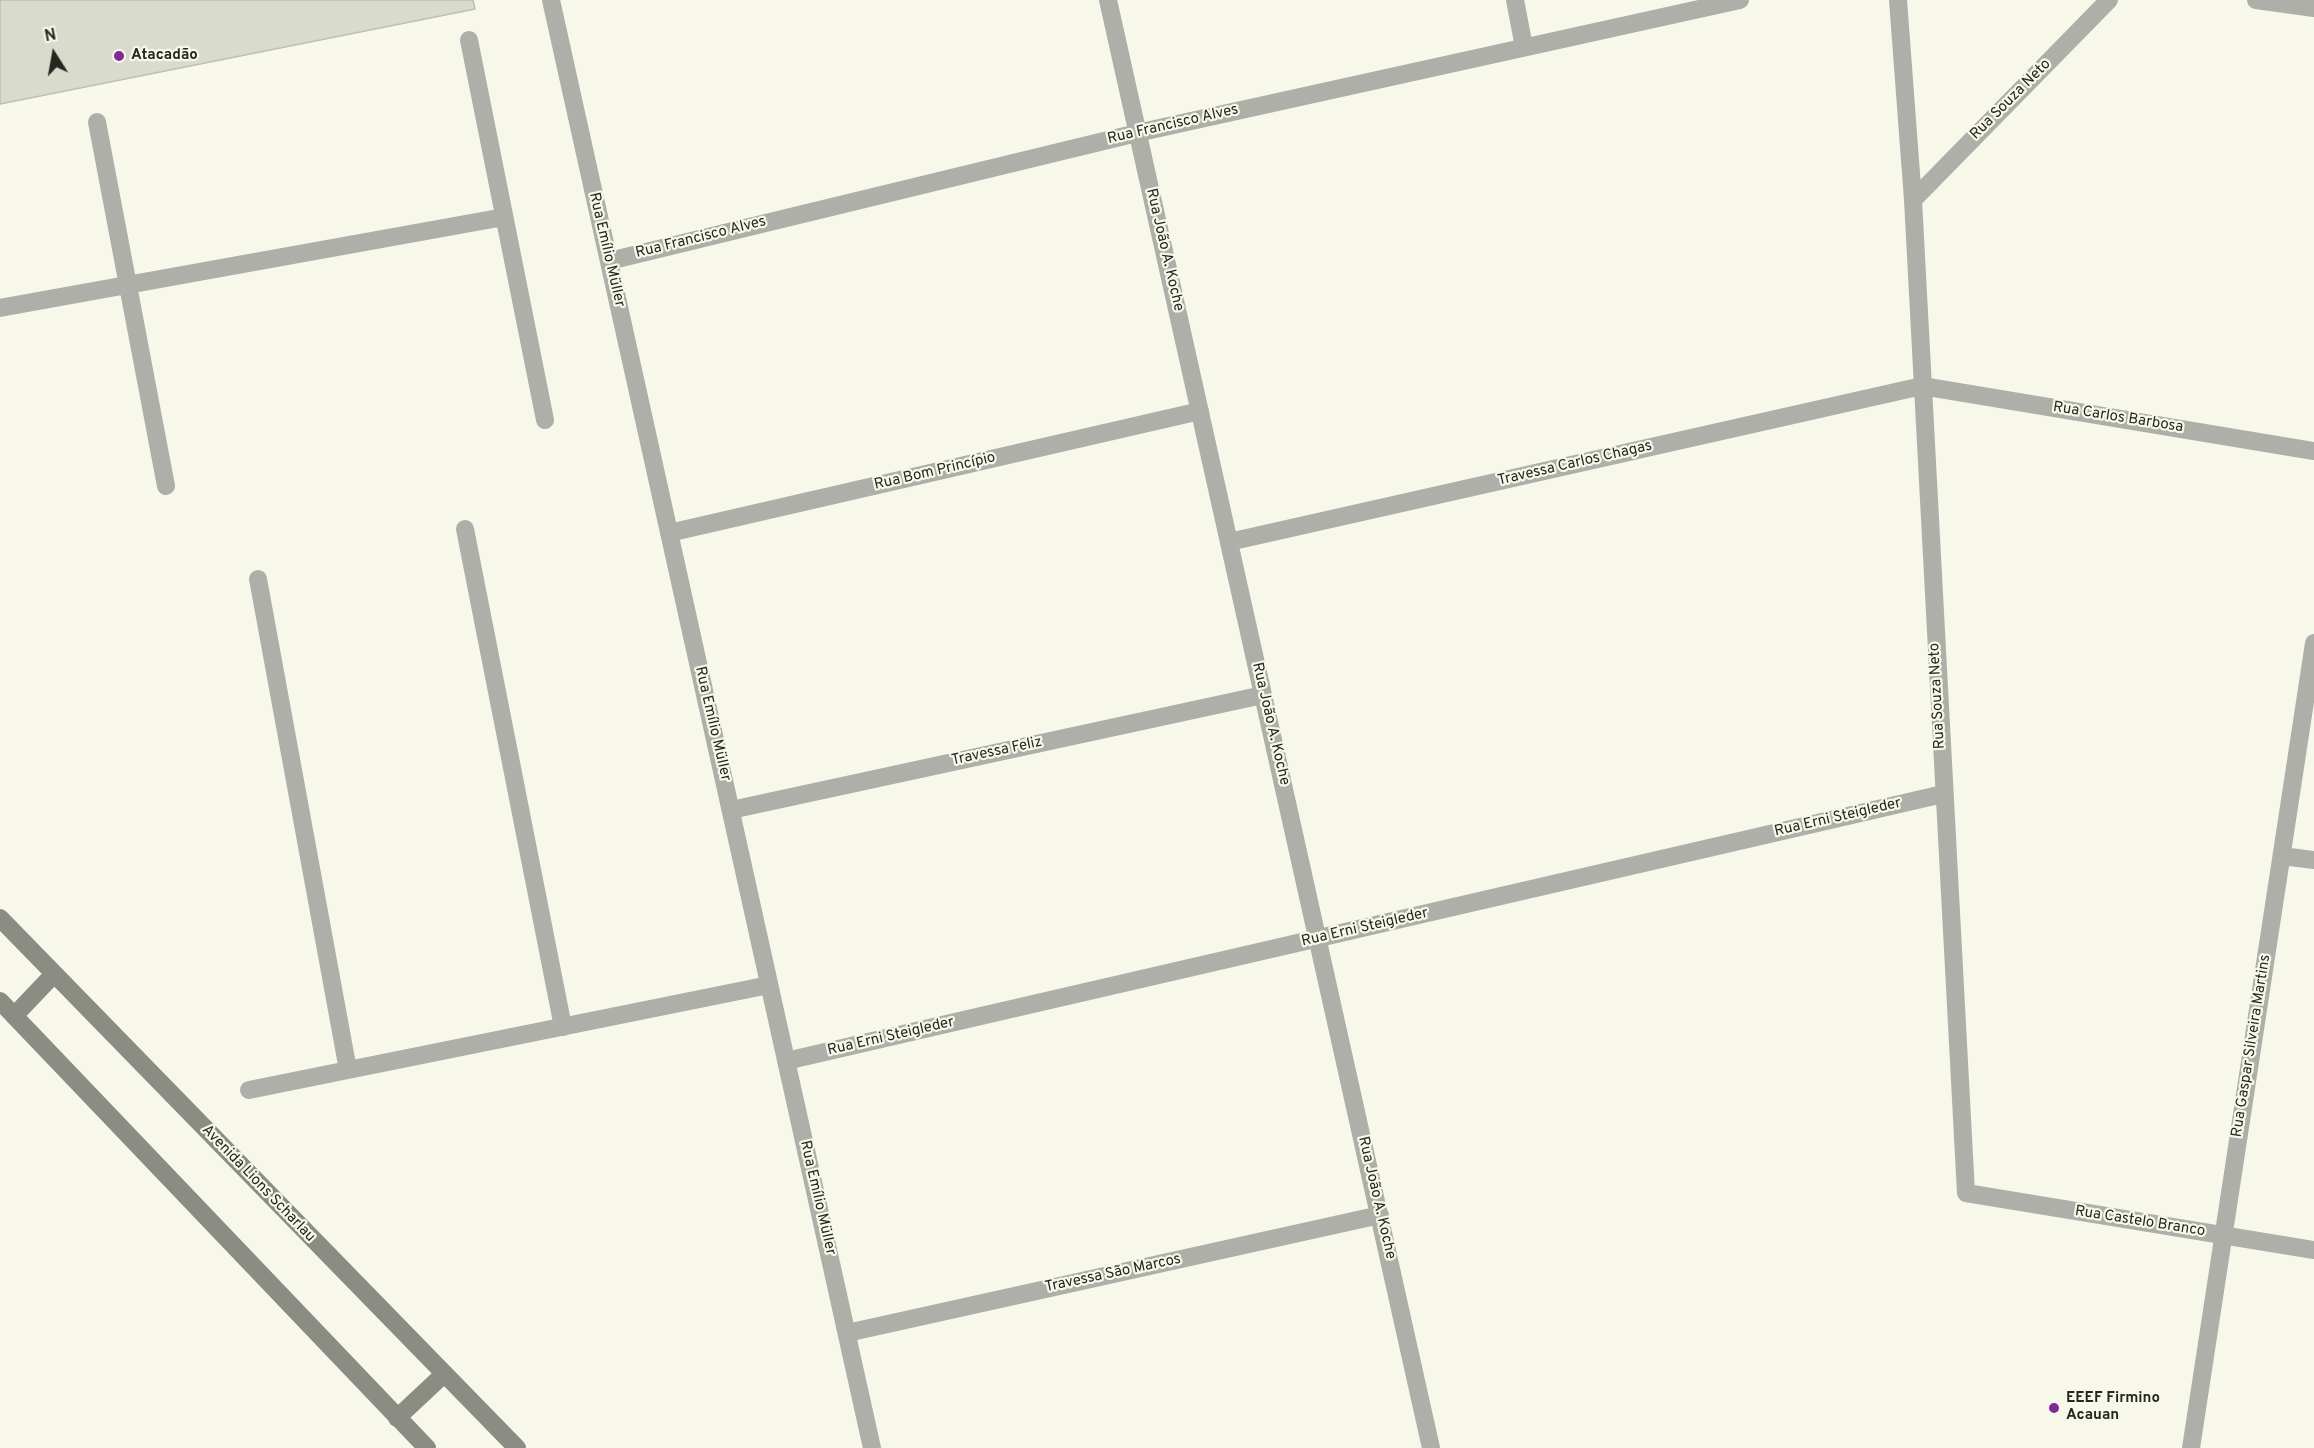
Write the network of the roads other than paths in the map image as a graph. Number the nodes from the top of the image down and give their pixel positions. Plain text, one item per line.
1 (551, 0) edge
2 (1107, 0) edge
3 (1515, 0) edge
4 (1740, 0) edge
5 (1898, 0) edge
6 (2109, 0) edge
7 (2256, 0) edge
8 (2314, 8) edge
9 (469, 40) dead end
10 (1524, 47) junction
11 (97, 122) dead end
12 (1137, 133) junction
13 (1913, 200) junction
14 (504, 217) junction
15 (609, 261) junction
16 (128, 285) junction
17 (0, 308) edge
18 (1922, 386) junction
19 (1200, 411) junction
20 (545, 420) dead end
21 (2314, 451) edge
22 (166, 486) dead end
23 (465, 529) dead end
24 (669, 533) junction
25 (1229, 542) junction
26 (258, 579) dead end
27 (2314, 643) edge
28 (1263, 694) junction
29 (1943, 794) junction
30 (731, 810) junction
31 (2282, 856) junction
32 (2314, 860) edge
33 (0, 918) edge
34 (1318, 939) junction
35 (54, 974) junction
36 (770, 986) junction
37 (0, 1001) edge
38 (14, 1016) junction
39 (563, 1027) junction
40 (786, 1061) junction
41 (348, 1070) junction
42 (249, 1090) dead end
43 (1966, 1193) joint
44 (1380, 1215) junction
45 (2223, 1235) junction
46 (2314, 1250) edge
47 (847, 1333) junction
48 (443, 1375) junction
49 (397, 1418) junction
50 (427, 1448) edge
51 (517, 1448) edge
52 (872, 1448) edge
53 (1431, 1448) edge
54 (2191, 1448) edge

1 - 15 street, Rua Emílio Müller
2 - 12 street, Rua João A. Koche
3 - 10 street
4 - 10 street, Rua Francisco Alves
5 - 13 street, Rua Souza Neto
6 - 13 street, Rua Souza Neto
7 - 8 street
9 - 14 street
10 - 12 street, Rua Francisco Alves
11 - 16 street
12 - 15 street, Rua Francisco Alves
12 - 19 street, Rua João A. Koche
13 - 18 street, Rua Souza Neto
14 - 16 street
14 - 20 street
15 - 24 street, Rua Emílio Müller
16 - 17 street
16 - 22 street
18 - 21 street, Rua Carlos Barbosa
18 - 25 street, Travessa Carlos Chagas
18 - 29 street, Rua Souza Neto
19 - 24 street, Rua Bom Princípio
19 - 25 street, Rua João A. Koche
23 - 39 street
24 - 30 street, Rua Emílio Müller
25 - 28 street, Rua João A. Koche
26 - 41 street
27 - 31 street, Rua Gaspar Silveira Martins
28 - 30 street, Travessa Feliz
28 - 34 street, Rua João A. Koche
29 - 34 street, Rua Erni Steigleder
29 - 43 street, Rua Souza Neto
30 - 36 street, Rua Emílio Müller
31 - 32 street
31 - 45 street, Rua Gaspar Silveira Martins
33 - 35 street, Avenida Lions Scharlau
34 - 40 street, Rua Erni Steigleder
34 - 44 street, Rua João A. Koche
35 - 38 street
35 - 48 street, Avenida Lions Scharlau
36 - 39 street
36 - 40 street, Rua Emílio Müller
37 - 38 street
38 - 49 street
39 - 41 street
40 - 47 street, Rua Emílio Müller
41 - 42 street
43 - 45 street, Rua Castelo Branco
44 - 47 street, Travessa São Marcos
44 - 53 street, Rua João A. Koche
45 - 46 street, Rua Castelo Branco
45 - 54 street, Rua Gaspar Silveira Martins
47 - 52 street, Rua Emílio Müller
48 - 49 street
48 - 51 street, Avenida Lions Scharlau
49 - 50 street

